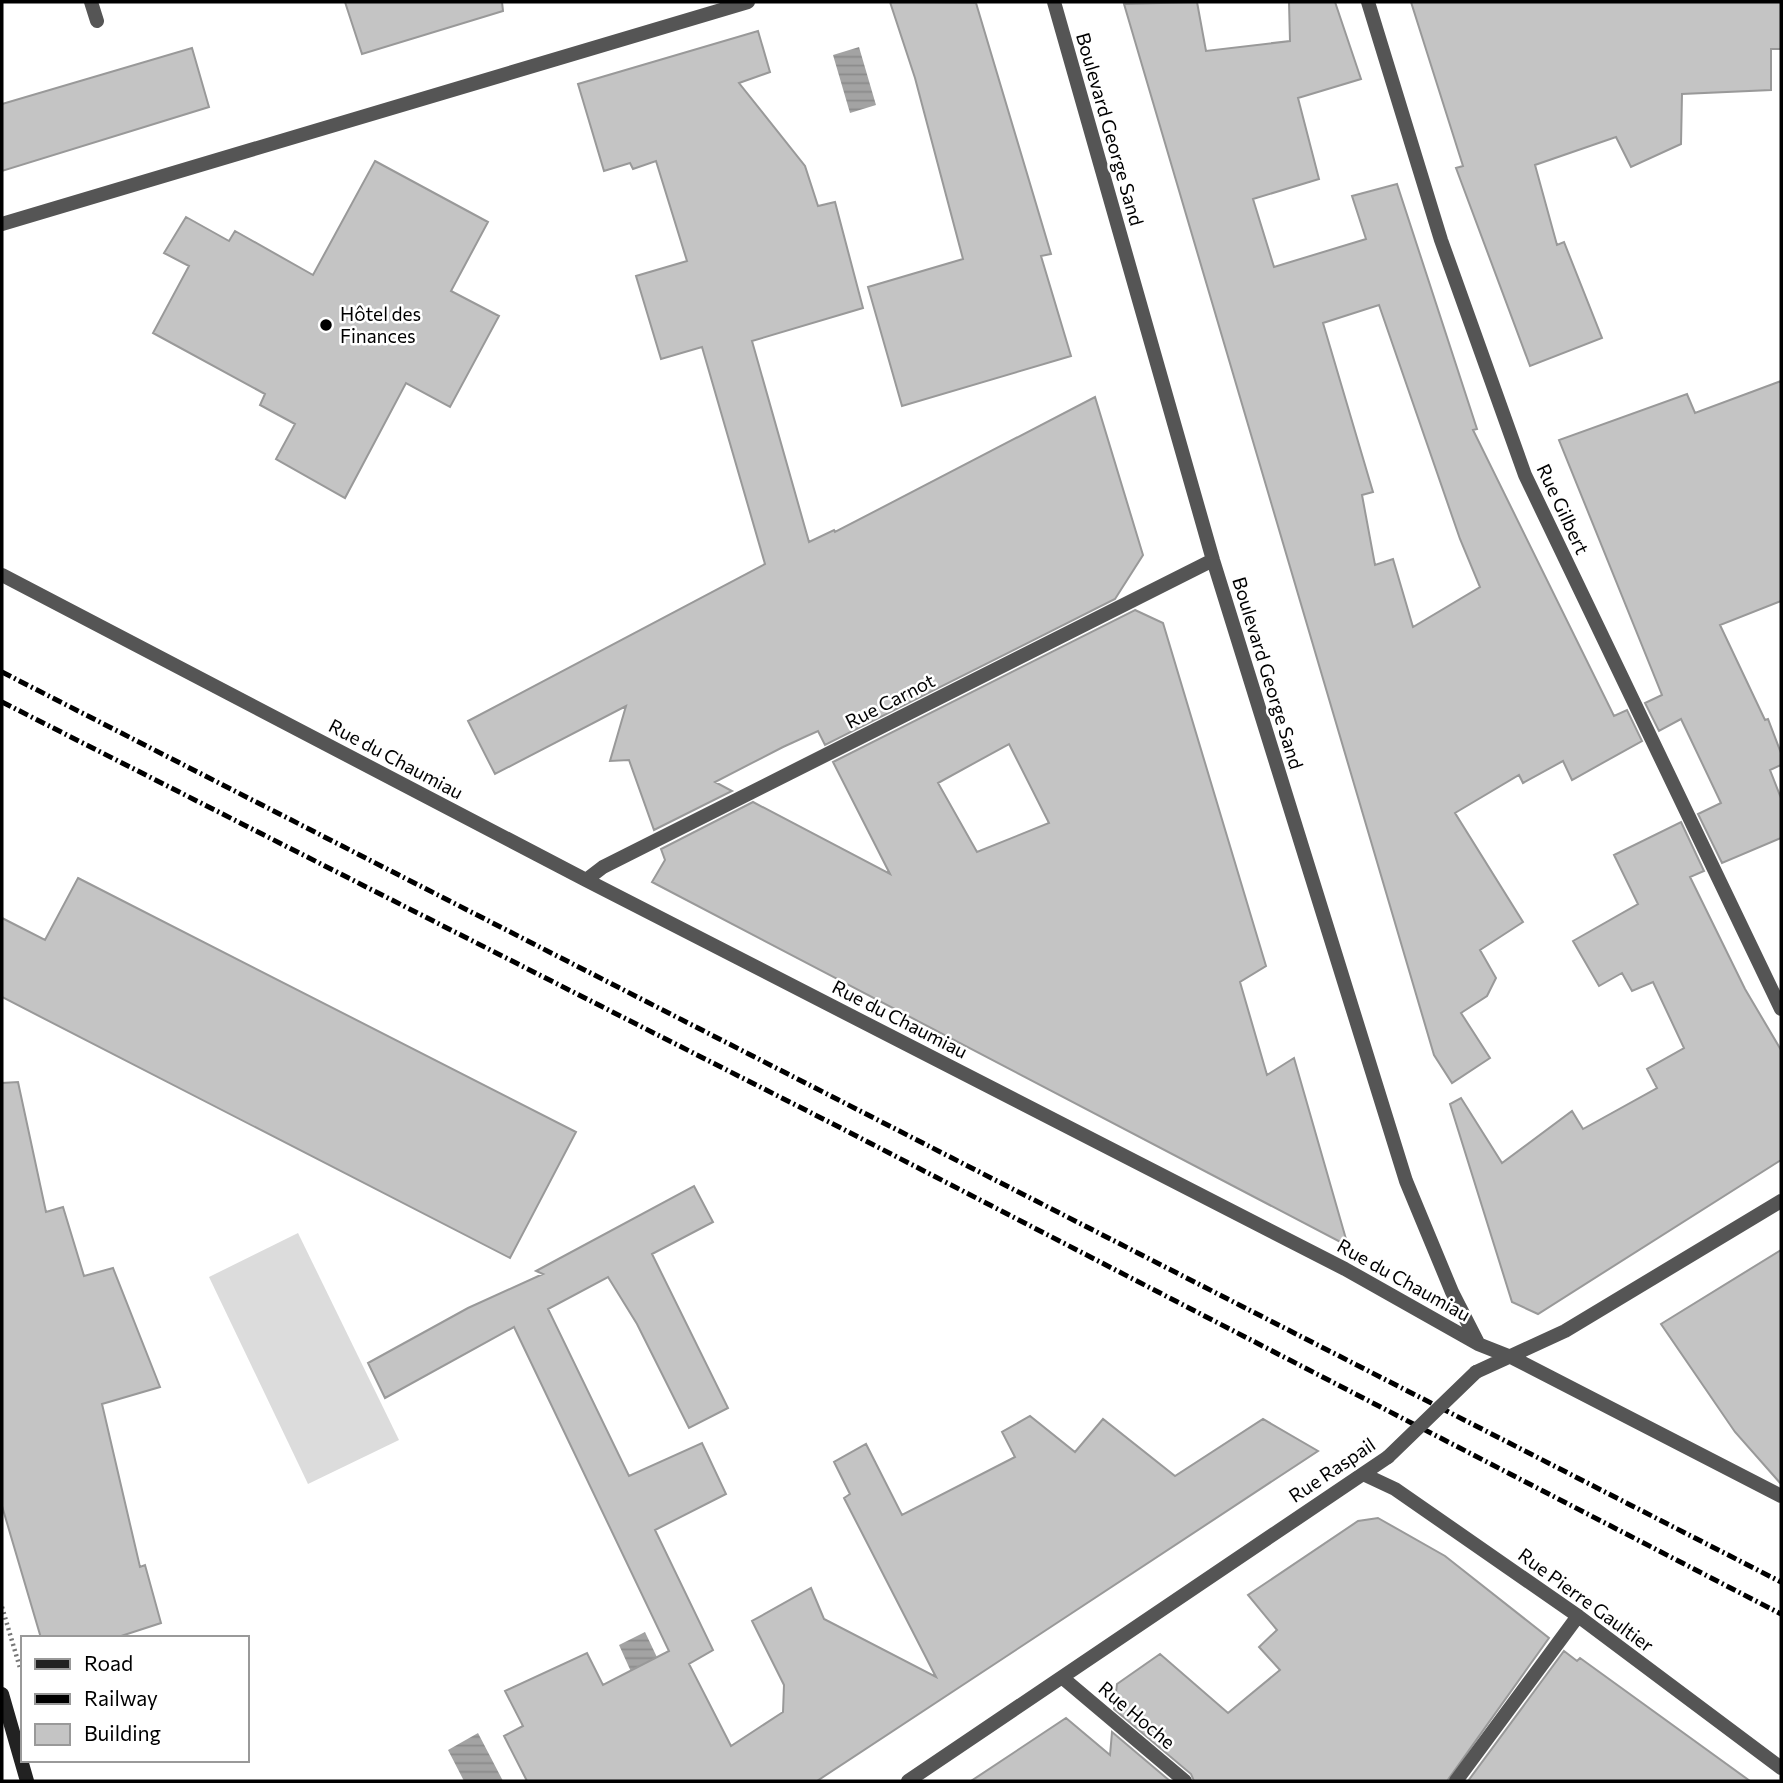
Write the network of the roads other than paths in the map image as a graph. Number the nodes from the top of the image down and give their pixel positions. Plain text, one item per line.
1 (91, 2) edge
2 (748, 2) edge
3 (1054, 2) edge
4 (1368, 2) edge
5 (97, 21) dead end
6 (2, 224) edge
7 (1213, 560) junction
8 (2, 575) edge
9 (586, 880) junction
10 (1781, 1009) edge
11 (1781, 1201) edge
12 (1478, 1344) junction
13 (1511, 1357) junction
14 (1363, 1474) junction
15 (1781, 1496) edge
16 (1578, 1616) junction
17 (1064, 1679) junction
18 (3, 1702) edge
19 (21, 1761) edge
20 (21, 1762) edge
21 (1781, 1768) edge
22 (27, 1781) edge
23 (908, 1781) edge
24 (1185, 1781) edge
25 (1456, 1781) edge

1 - 5 street
2 - 6 street
3 - 7 street, Boulevard George Sand
4 - 10 street, Rue Gilbert
7 - 9 street, Rue Carnot
7 - 12 street, Boulevard George Sand
8 - 9 street, Rue du Chaumiau
9 - 12 street, Rue du Chaumiau
11 - 13 street, Rue Raspail
12 - 13 street, Rue du Chaumiau
13 - 14 street, Rue Raspail, bridge
13 - 15 street, Rue du Chaumiau
14 - 16 street, Rue Pierre Gaultier
14 - 17 street, Rue Raspail
16 - 21 street, Rue Pierre Gaultier
16 - 25 street
17 - 23 street, Rue Raspail
17 - 24 street, Rue Hoche
18 - 19 main road
20 - 22 main road

